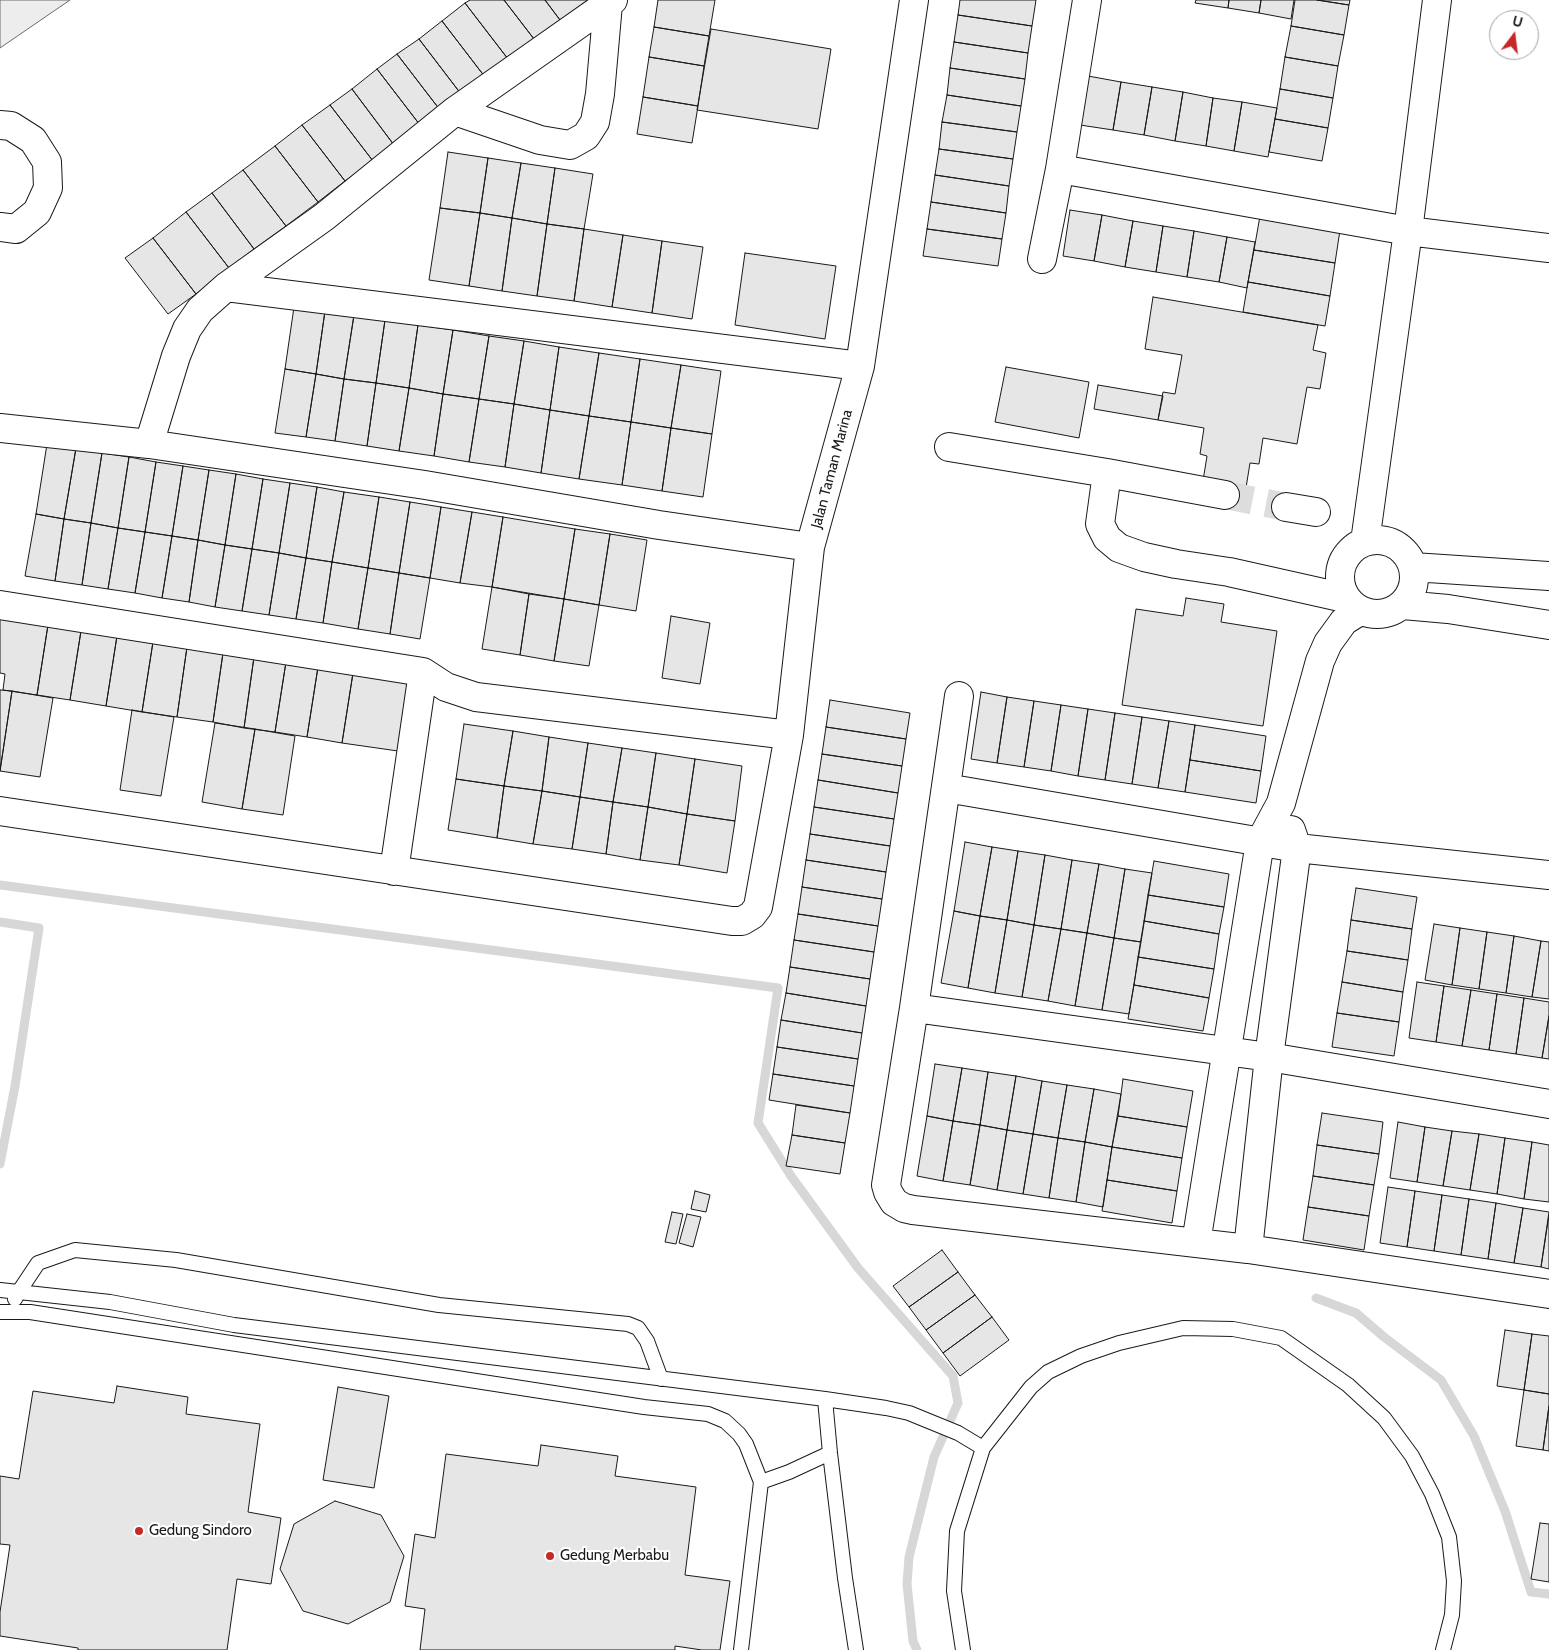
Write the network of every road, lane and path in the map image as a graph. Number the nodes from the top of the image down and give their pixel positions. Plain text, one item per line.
1 (914, 0) edge
2 (1087, 0) edge
3 (1437, 0) edge
4 (610, 2) edge
5 (455, 111) junction
6 (0, 125) edge
7 (1060, 168) junction
8 (0, 227) edge
9 (1408, 231) junction
10 (1549, 248) edge
11 (1042, 259) dead end
12 (226, 287) junction
13 (860, 366) junction
14 (0, 428) edge
15 (149, 444) junction
16 (949, 447) dead end
17 (1107, 473) junction
18 (1224, 495) tunnel mouth
19 (1286, 507) tunnel mouth
20 (1316, 512) dead end
21 (1365, 542) junction
22 (810, 547) junction
23 (1413, 567) junction
24 (1549, 576) edge
25 (0, 605) edge
26 (1352, 605) junction
27 (1403, 605) junction
28 (1549, 625) edge
29 (424, 672) junction
30 (959, 696) dead end
31 (789, 735) junction
32 (946, 788) junction
33 (1281, 803) junction
34 (0, 811) edge
35 (1260, 842) junction
36 (1298, 848) junction
37 (394, 871) junction
38 (1549, 875) edge
39 (914, 1008) junction
40 (1226, 1051) junction
41 (1269, 1057) junction
42 (1549, 1104) edge
43 (1196, 1243) junction
44 (1248, 1250) junction
45 (0, 1290) edge
46 (18, 1293) junction
47 (1549, 1294) edge
48 (5, 1312) edge
49 (660, 1379) junction
50 (825, 1399) junction
51 (983, 1448) junction
52 (830, 1453) junction
53 (761, 1482) junction
54 (742, 1650) edge
55 (856, 1650) edge
56 (962, 1650) edge
57 (1443, 1650) edge

1 - 13 street, Jalan Taman Marina
2 - 7 street
3 - 9 street
4 - 5 street
4 - 5 street
5 - 12 street
6 - 8 street
7 - 9 street
7 - 11 street
9 - 10 street
9 - 21 street
12 - 13 street
12 - 15 street
13 - 22 street, Jalan Taman Marina
14 - 15 street
15 - 22 street
16 - 17 street
17 - 18 street
17 - 26 street
19 - 20 street
21 - 23 street
21 - 26 street
22 - 31 street, Jalan Taman Marina
23 - 24 street
23 - 27 street
25 - 29 street
26 - 27 street
26 - 33 street
27 - 28 street
29 - 31 street
29 - 37 street
30 - 32 street
31 - 37 street, Jalan Taman Marina
32 - 35 street
32 - 39 street
33 - 35 street
33 - 36 street
34 - 37 street
35 - 36 street
35 - 40 street
36 - 38 street
36 - 41 street
39 - 40 street
39 - 43 street
40 - 41 street
40 - 43 street
41 - 42 street
41 - 44 street
43 - 44 street
44 - 47 street
45 - 46 lane
46 - 48 lane
46 - 49 lane
46 - 49 lane
48 - 53 lane
49 - 50 lane
50 - 51 lane
50 - 52 lane
51 - 56 lane
51 - 57 lane
52 - 53 lane
52 - 55 lane
53 - 54 lane

